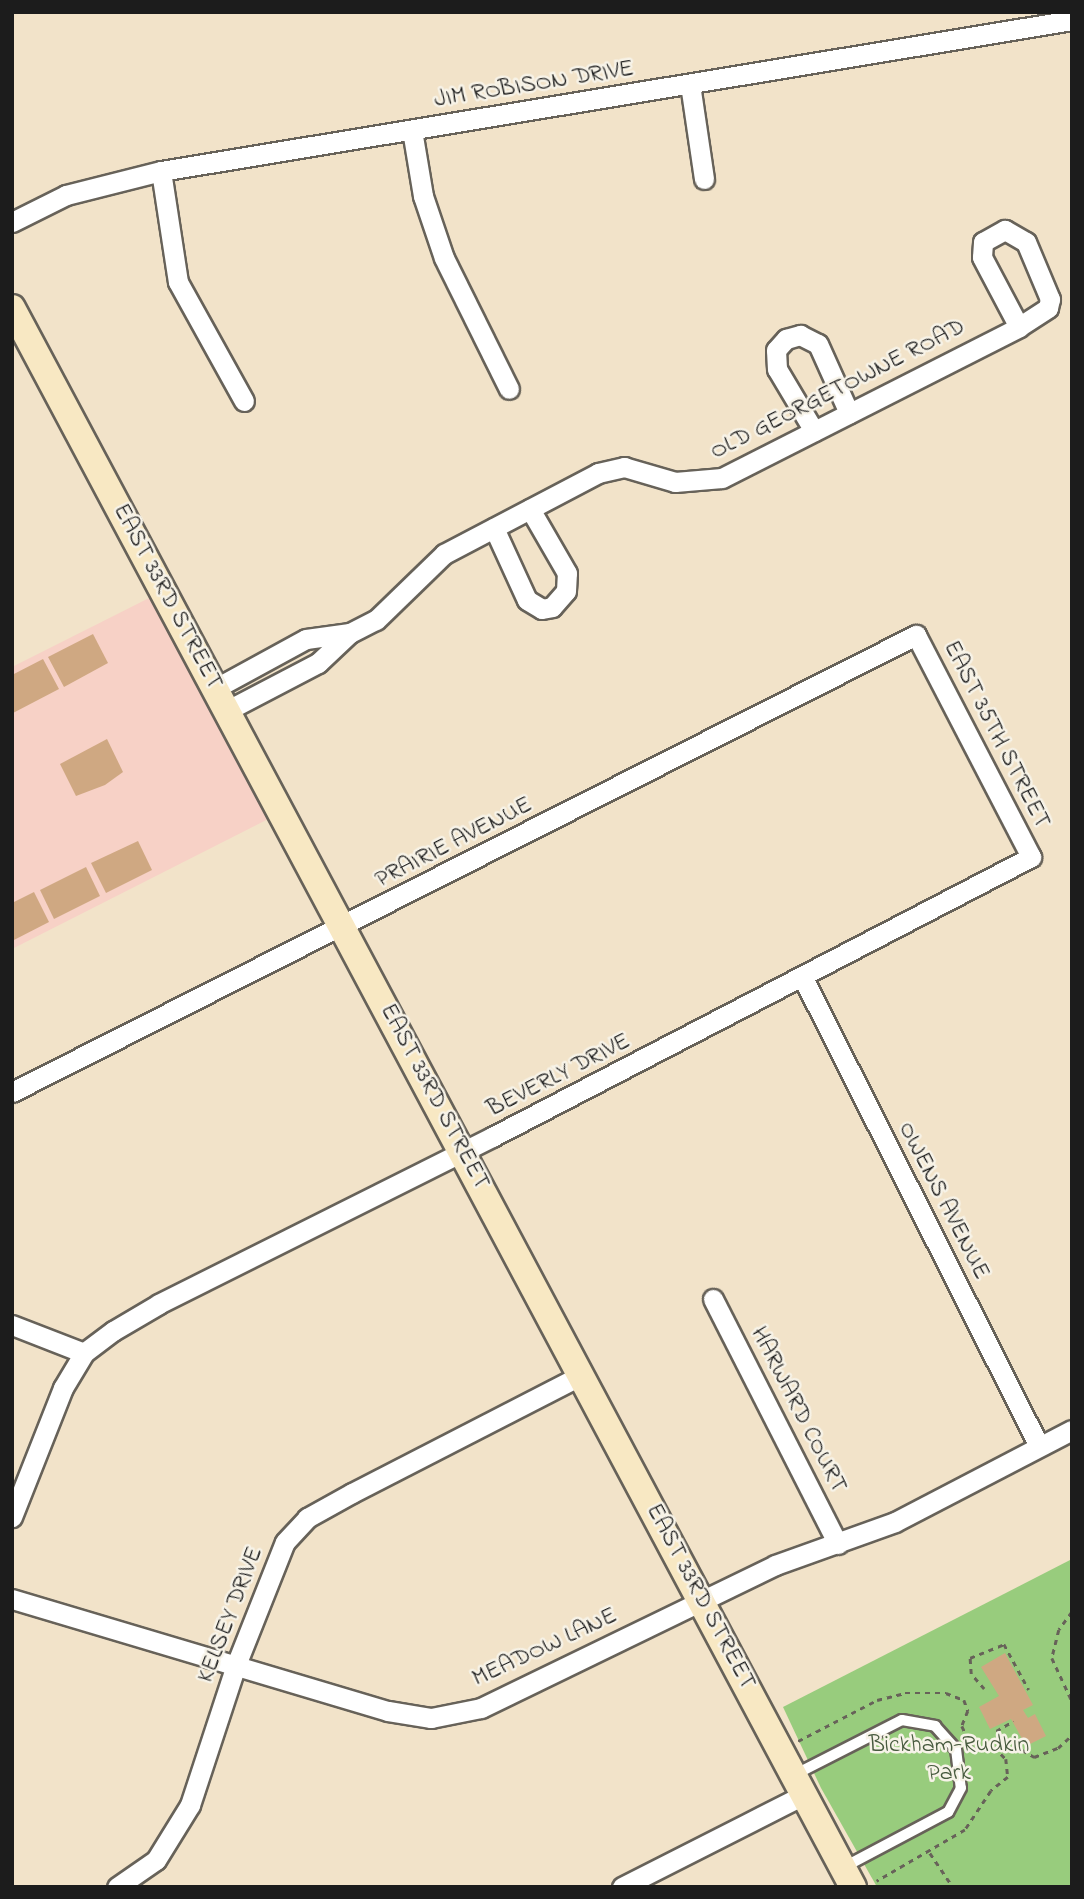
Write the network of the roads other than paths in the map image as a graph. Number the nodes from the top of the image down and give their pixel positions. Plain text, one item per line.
1 (1072, 20) edge
2 (690, 84) junction
3 (412, 130) junction
4 (161, 171) junction
5 (704, 179) dead end
6 (12, 222) edge
7 (12, 308) edge
8 (1019, 327) junction
9 (509, 389) dead end
10 (244, 401) dead end
11 (849, 413) junction
12 (814, 431) junction
13 (530, 509) junction
14 (494, 528) junction
15 (350, 633) junction
16 (916, 635) joint
17 (297, 644) junction
18 (309, 668) junction
19 (222, 699) junction
20 (1031, 857) joint
21 (344, 926) junction
22 (803, 978) junction
23 (12, 1092) edge
24 (464, 1152) junction
25 (713, 1299) dead end
26 (12, 1325) edge
27 (84, 1353) junction
28 (582, 1375) junction
29 (1072, 1430) edge
30 (1039, 1446) junction
31 (12, 1517) edge
32 (838, 1544) junction
33 (12, 1599) edge
34 (702, 1600) junction
35 (236, 1665) junction
36 (799, 1784) junction
37 (858, 1879) edge
38 (117, 1887) edge
39 (622, 1887) edge

1 - 2 street, JIM ROBISON DRIVE
2 - 3 street, JIM ROBISON DRIVE
2 - 5 street
3 - 4 street, JIM ROBISON DRIVE
3 - 9 street
4 - 6 street, JIM ROBISON DRIVE
4 - 10 street
7 - 19 street, EAST 33RD STREET
8 - 8 street, OLD GEORGETOWNE ROAD
8 - 11 street, OLD GEORGETOWNE ROAD
11 - 12 street, OLD GEORGETOWNE ROAD
11 - 12 street
12 - 13 street, OLD GEORGETOWNE ROAD
13 - 14 street, OLD GEORGETOWNE ROAD
13 - 14 street
14 - 15 street, OLD GEORGETOWNE ROAD
15 - 17 street, OLD GEORGETOWNE ROAD
15 - 18 street, OLD GEORGETOWNE ROAD
16 - 20 street, EAST 35TH STREET
16 - 21 street, PRAIRIE AVENUE
17 - 18 street
17 - 19 street, OLD GEORGETOWNE ROAD
18 - 19 street, OLD GEORGETOWNE ROAD
19 - 21 street, EAST 33RD STREET
20 - 22 street, BEVERLY DRIVE
21 - 23 street, PRAIRIE AVENUE
21 - 24 street, EAST 33RD STREET
22 - 24 street, BEVERLY DRIVE
22 - 30 street, OWENS AVENUE
24 - 27 street, BEVERLY DRIVE
24 - 28 street, EAST 33RD STREET
25 - 32 street, HARWARD COURT
26 - 27 street
27 - 31 street, BEVERLY DRIVE
28 - 34 street, EAST 33RD STREET
28 - 35 street, KELSEY DRIVE
29 - 30 street, MEADOW LANE
30 - 32 street, MEADOW LANE
32 - 34 street, MEADOW LANE
33 - 35 street, MEADOW LANE
34 - 35 street, MEADOW LANE
34 - 36 street, EAST 33RD STREET
35 - 38 street, KELSEY DRIVE
36 - 37 street, EAST 33RD STREET
36 - 37 lane
36 - 39 street

